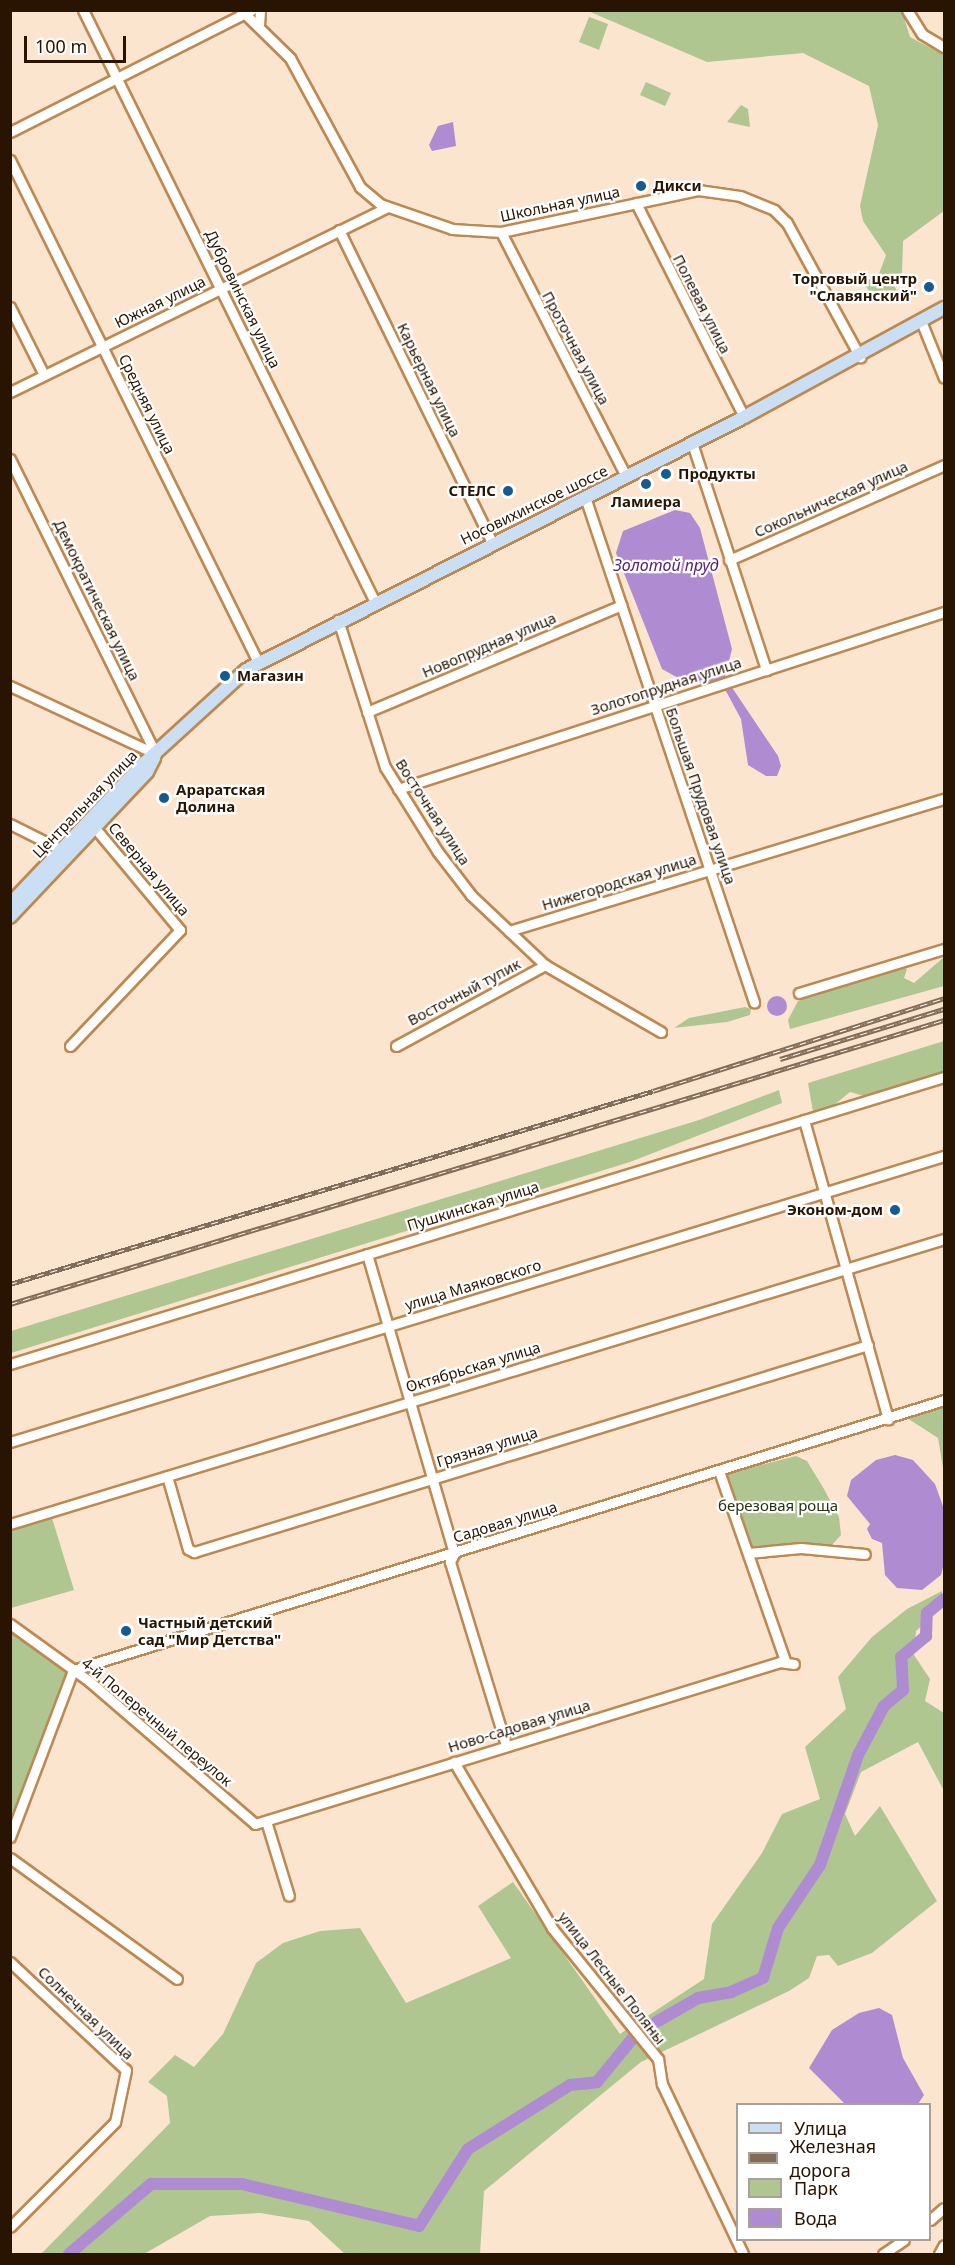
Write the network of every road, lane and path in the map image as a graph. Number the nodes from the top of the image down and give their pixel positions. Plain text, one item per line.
1 (83, 10) edge
2 (260, 10) edge
3 (907, 10) edge
4 (247, 12) edge
5 (260, 25) junction
6 (945, 47) edge
7 (117, 79) junction
8 (10, 132) edge
9 (10, 160) edge
10 (636, 203) junction
11 (387, 207) junction
12 (339, 230) junction
13 (501, 232) junction
14 (221, 289) junction
15 (10, 307) edge
16 (945, 308) edge
17 (921, 321) junction
18 (102, 347) junction
19 (860, 357) junction
20 (44, 375) junction
21 (945, 378) edge
22 (10, 392) edge
23 (744, 417) junction
24 (692, 443) junction
25 (10, 459) edge
26 (945, 465) edge
27 (626, 476) junction
28 (585, 497) junction
29 (492, 543) junction
30 (729, 560) junction
31 (375, 602) junction
32 (621, 605) junction
33 (945, 612) edge
34 (338, 620) junction
35 (258, 662) junction
36 (766, 670) junction
37 (10, 686) edge
38 (655, 705) junction
39 (367, 712) junction
40 (156, 754) junction
41 (398, 789) junction
42 (945, 799) edge
43 (10, 824) edge
44 (94, 828) junction
45 (62, 850) junction
46 (711, 870) junction
47 (10, 904) edge
48 (10, 917) edge
49 (509, 931) junction
50 (945, 949) edge
51 (545, 965) junction
52 (800, 993) dead end
53 (753, 1002) dead end
54 (661, 1032) dead end
55 (70, 1046) dead end
56 (396, 1046) dead end
57 (945, 1077) edge
58 (804, 1120) junction
59 (945, 1155) edge
60 (824, 1192) junction
61 (945, 1239) edge
62 (367, 1254) junction
63 (846, 1269) junction
64 (387, 1327) junction
65 (868, 1345) junction
66 (10, 1364) edge
67 (945, 1400) edge
68 (409, 1402) junction
69 (888, 1419) junction
70 (10, 1442) edge
71 (718, 1471) junction
72 (167, 1476) junction
73 (431, 1480) junction
74 (10, 1524) edge
75 (748, 1553) junction
76 (454, 1554) junction
77 (865, 1554) dead end
78 (10, 1624) edge
79 (73, 1670) junction
80 (506, 1745) junction
81 (454, 1762) junction
82 (266, 1821) junction
83 (255, 1824) joint
84 (10, 1837) edge
85 (10, 1858) edge
86 (289, 1896) dead end
87 (10, 1962) edge
88 (177, 1979) dead end
89 (945, 2208) edge
90 (931, 2219) edge
91 (10, 2227) edge
92 (736, 2239) edge
93 (902, 2241) edge
94 (945, 2245) edge
95 (883, 2254) edge
96 (939, 2254) edge

1 - 7 street, Дубровинская улица
2 - 5 street
3 - 6 street
4 - 5 street, Школьная улица
4 - 7 street
5 - 11 street, Школьная улица
7 - 8 street
7 - 14 street, Дубровинская улица
9 - 18 street, Средняя улица
10 - 13 street, Школьная улица
10 - 19 street, Школьная улица
10 - 23 street, Полевая улица
11 - 12 street, Южная улица
11 - 13 street, Школьная улица
12 - 14 street, Южная улица
12 - 29 street, Карьерная улица
13 - 27 street, Проточная улица
14 - 18 street, Южная улица
14 - 31 street, Дубровинская улица
15 - 20 street
16 - 17 main road, Носовихинское шоссе
17 - 19 main road, Носовихинское шоссе
17 - 21 street
18 - 20 street, Южная улица
18 - 35 street, Средняя улица
19 - 23 main road, Носовихинское шоссе
20 - 22 street, Южная улица
23 - 24 main road, Носовихинское шоссе
24 - 27 main road, Носовихинское шоссе
24 - 30 street
25 - 40 street, Демократическая улица
26 - 30 street, Сокольническая улица
27 - 28 main road, Носовихинское шоссе
28 - 29 main road, Носовихинское шоссе
28 - 32 street, Большая Прудовая улица
29 - 31 main road, Носовихинское шоссе
30 - 36 street
31 - 34 main road, Носовихинское шоссе
32 - 38 street, Большая Прудовая улица
32 - 39 street, Новопрудная улица
33 - 36 street, Золотопрудная улица
34 - 35 main road, Носовихинское шоссе
34 - 39 street, Восточная улица
35 - 40 main road, Носовихинское шоссе
36 - 38 street, Золотопрудная улица
37 - 40 street
38 - 41 street, Золотопрудная улица
38 - 46 street, Большая Прудовая улица
39 - 41 street, Восточная улица
40 - 44 main road, Центральная улица
40 - 45 main road, Центральная улица
41 - 49 street, Восточная улица
42 - 46 street, Нижегородская улица
43 - 45 street
44 - 48 main road, Центральная улица
44 - 55 street, Северная улица
45 - 47 main road, Центральная улица
46 - 49 street, Нижегородская улица
46 - 53 street, Большая Прудовая улица
49 - 51 street, Восточная улица
50 - 52 street
51 - 54 street, Восточная улица
51 - 56 street, Восточный тупик
57 - 58 street, Пушкинская улица
58 - 60 street
58 - 62 street, Пушкинская улица
59 - 60 street, улица Маяковского
60 - 63 street
60 - 64 street, улица Маяковского
61 - 63 street, Октябрьская улица
62 - 64 street
62 - 66 street, Пушкинская улица
63 - 65 street
63 - 68 street, Октябрьская улица
64 - 68 street
64 - 70 street, улица Маяковского
65 - 69 street
65 - 73 street, Грязная улица
67 - 69 street, Садовая улица
68 - 72 street, Октябрьская улица
68 - 73 street
69 - 71 street, Садовая улица
71 - 75 street
71 - 76 street, Садовая улица
72 - 73 street, Грязная улица
72 - 74 street, Октябрьская улица
73 - 76 street
75 - 77 street
75 - 80 street, Ново-садовая улица
76 - 79 street, Садовая улица
76 - 80 street
78 - 79 street, 4-й Поперечный переулок
79 - 83 street, 4-й Поперечный переулок
79 - 84 street
80 - 81 street, Ново-садовая улица
81 - 82 street, Ново-садовая улица
81 - 92 street, улица Лесные Поляны
82 - 83 street, Ново-садовая улица
82 - 86 street
85 - 88 street
87 - 91 street, Солнечная улица
89 - 90 street
93 - 95 street
94 - 96 street

